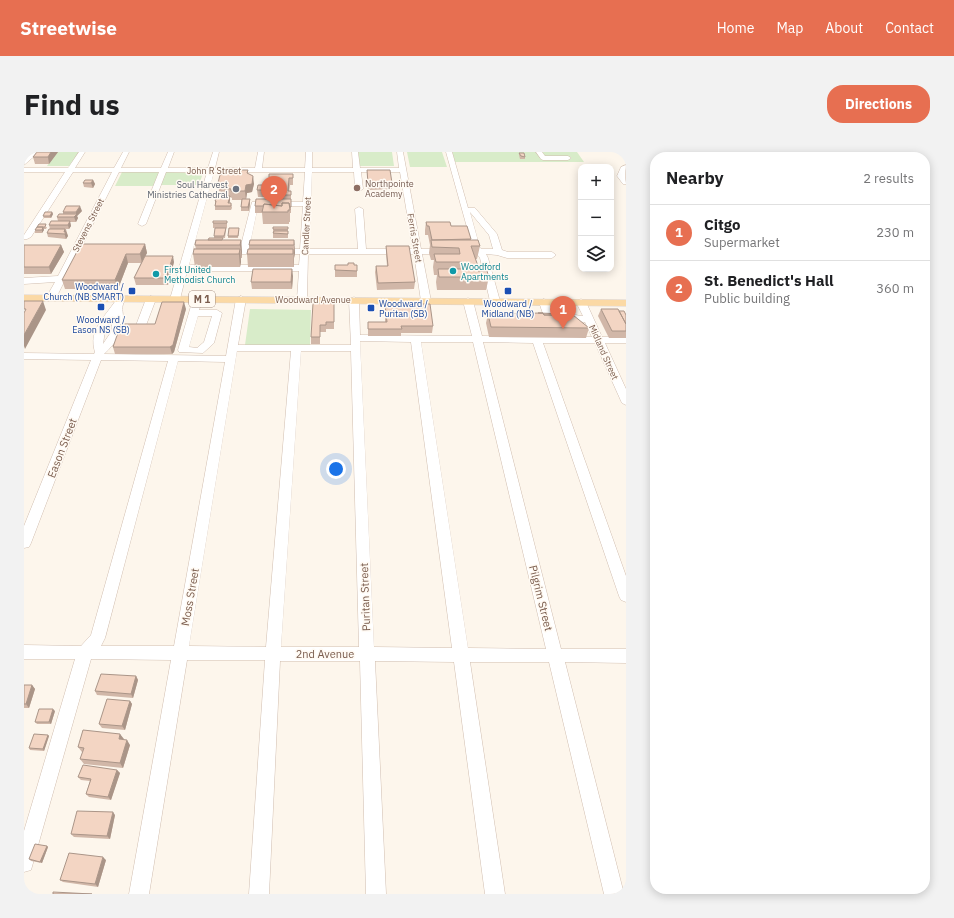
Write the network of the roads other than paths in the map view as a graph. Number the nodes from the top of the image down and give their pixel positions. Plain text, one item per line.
1 (28, 152) edge
2 (82, 152) edge
3 (126, 152) edge
4 (170, 152) edge
5 (216, 152) edge
6 (261, 152) edge
7 (309, 152) edge
8 (355, 152) edge
9 (400, 152) edge
10 (449, 152) edge
11 (540, 152) edge
12 (567, 155) edge
13 (24, 163) edge
14 (459, 164) dead end
15 (574, 164) dead end
16 (626, 167) edge
17 (71, 169) junction
18 (117, 169) junction
19 (24, 170) edge
20 (163, 170) junction
21 (211, 170) junction
22 (258, 170) junction
23 (308, 170) junction
24 (357, 170) junction
25 (403, 170) junction
26 (626, 182) edge
27 (359, 189) dead end
28 (307, 204) junction
29 (359, 209) dead end
30 (469, 210) junction
31 (142, 224) dead end
32 (27, 237) dead end
33 (188, 251) junction
34 (244, 251) junction
35 (304, 251) junction
36 (362, 251) junction
37 (418, 251) junction
38 (478, 252) junction
39 (498, 252) junction
40 (552, 255) dead end
41 (184, 268) junction
42 (304, 268) junction
43 (60, 279) junction
44 (24, 281) edge
45 (51, 298) junction
46 (151, 299) junction
47 (175, 299) junction
48 (198, 299) junction
49 (241, 299) junction
50 (302, 299) junction
51 (354, 300) junction
52 (26, 301) edge
53 (426, 301) junction
54 (468, 301) junction
55 (495, 301) junction
56 (544, 302) junction
57 (581, 302) junction
58 (119, 303) junction
59 (626, 303) edge
60 (194, 313) dead end
61 (589, 319) junction
62 (140, 328) edge
63 (416, 339) junction
64 (477, 340) junction
65 (537, 340) junction
66 (598, 340) junction
67 (626, 340) edge
68 (356, 343) junction
69 (296, 348) junction
70 (98, 354) junction
71 (231, 354) junction
72 (24, 356) edge
73 (174, 358) junction
74 (626, 401) edge
75 (24, 544) edge
76 (626, 596) edge
77 (24, 652) edge
78 (85, 652) junction
79 (180, 653) junction
80 (273, 653) junction
81 (367, 654) junction
82 (460, 655) junction
83 (555, 655) junction
84 (626, 656) edge
85 (24, 863) edge
86 (139, 894) edge
87 (259, 894) edge
88 (376, 894) edge
89 (494, 894) edge
90 (614, 894) edge

1 - 13 street
2 - 17 street
3 - 18 street, Stevens Street
4 - 20 street
5 - 21 street
6 - 22 street
7 - 23 street, Candler Street
8 - 24 street
9 - 25 street, Ferris Street
10 - 30 street
11 - 12 street
12 - 15 street
14 - 30 street
16 - 26 street
17 - 18 street, John R Street
17 - 19 street, John R Street
17 - 32 street
18 - 20 street, John R Street
18 - 43 street, Stevens Street
20 - 21 street, John R Street
20 - 31 street
21 - 22 street, John R Street
21 - 33 street
22 - 23 street, John R Street
23 - 24 street, John R Street
23 - 28 street, Candler Street
24 - 25 street, John R Street
24 - 27 street
25 - 37 street, Ferris Street
28 - 34 street
28 - 35 street, Candler Street
29 - 36 street
30 - 38 street
30 - 39 street
33 - 34 street
33 - 41 street
34 - 35 street
35 - 36 street
35 - 42 street, Candler Street
36 - 37 street
37 - 38 street
37 - 53 street, Ferris Street
38 - 39 street
38 - 55 street
39 - 40 street
41 - 42 street
41 - 47 street
42 - 50 street, Candler Street
43 - 44 street
43 - 45 street, Stevens Street
45 - 52 main road, Woodward Avenue / M 1
45 - 58 main road, Woodward Avenue / M 1
46 - 47 main road, Woodward Avenue / M 1
46 - 58 main road, Woodward Avenue / M 1
46 - 62 street
47 - 48 main road, Woodward Avenue / M 1
48 - 49 main road, Woodward Avenue / M 1
48 - 60 street
49 - 50 main road, Woodward Avenue / M 1
49 - 71 street, Moss Street
50 - 51 main road, Woodward Avenue / M 1
51 - 53 main road, Woodward Avenue / M 1
51 - 68 street, Puritan Street
53 - 54 main road, Woodward Avenue / M 1
54 - 55 main road, Woodward Avenue / M 1
54 - 64 street, Pilgrim Street
55 - 56 main road, Woodward Avenue / M 1
56 - 57 main road, Woodward Avenue / M 1
56 - 61 street
57 - 59 main road, Woodward Avenue / M 1
57 - 61 street, Midland Street
58 - 70 street, Eason Street
58 - 70 street, Eason Street
61 - 66 street, Midland Street
63 - 64 street
63 - 68 street
63 - 82 street
64 - 65 street
64 - 83 street, Pilgrim Street
65 - 66 street
65 - 76 street
66 - 67 street
66 - 74 street, Midland Street
68 - 69 street
68 - 81 street, Puritan Street
69 - 71 street
69 - 80 street
70 - 72 street
70 - 73 street
70 - 75 street, Eason Street
71 - 73 street
71 - 79 street, Moss Street
73 - 78 street
77 - 78 street, 2nd Avenue
78 - 79 street, 2nd Avenue
78 - 85 street
79 - 80 street, 2nd Avenue
79 - 86 street, Moss Street
80 - 81 street, 2nd Avenue
80 - 87 street
81 - 82 street, 2nd Avenue
81 - 88 street, Puritan Street
82 - 83 street, 2nd Avenue
82 - 89 street
83 - 84 street, 2nd Avenue
83 - 90 street, Pilgrim Street

